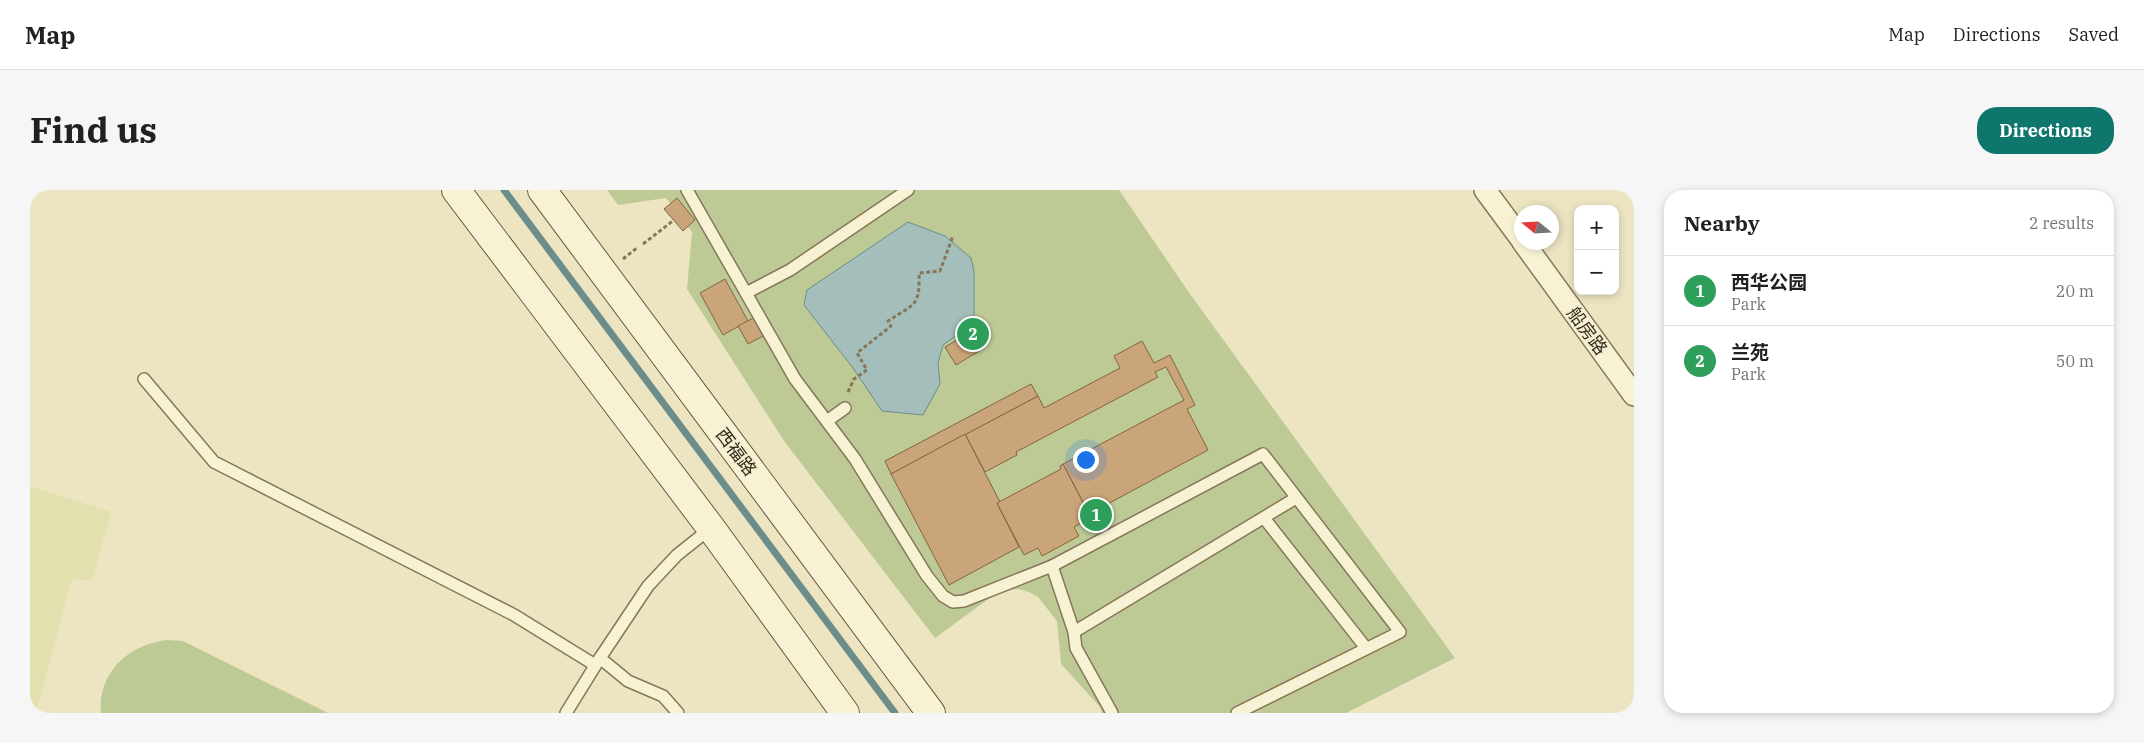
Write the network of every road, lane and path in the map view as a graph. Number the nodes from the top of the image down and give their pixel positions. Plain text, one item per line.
1 (456, 190) edge
2 (542, 190) edge
3 (687, 190) edge
4 (908, 190) edge
5 (1485, 190) edge
6 (674, 220) dead end
7 (1514, 230) edge
8 (953, 236) dead end
9 (643, 244) dead end
10 (1529, 250) edge
11 (746, 293) junction
12 (144, 379) dead end
13 (854, 379) dead end
14 (1634, 396) edge
15 (845, 408) dead end
16 (827, 421) junction
17 (1296, 498) junction
18 (1264, 518) junction
19 (711, 528) junction
20 (1052, 566) junction
21 (1074, 632) junction
22 (1366, 648) junction
23 (597, 662) junction
24 (566, 713) edge
25 (678, 713) edge
26 (845, 713) edge
27 (932, 713) edge
28 (1112, 713) edge
29 (1238, 713) edge

1 - 19 main road
2 - 27 main road, 西福路
3 - 11 lane
4 - 11 lane
5 - 7 street, 船房路
6 - 9 path
8 - 13 path
10 - 14 street, 船房路
11 - 16 lane
12 - 23 lane
15 - 16 lane
16 - 20 lane
17 - 18 lane
17 - 20 lane
17 - 22 lane
18 - 21 lane
18 - 22 lane
19 - 23 lane
19 - 26 main road
20 - 21 lane
21 - 28 lane
22 - 29 lane
23 - 24 lane
23 - 25 lane

